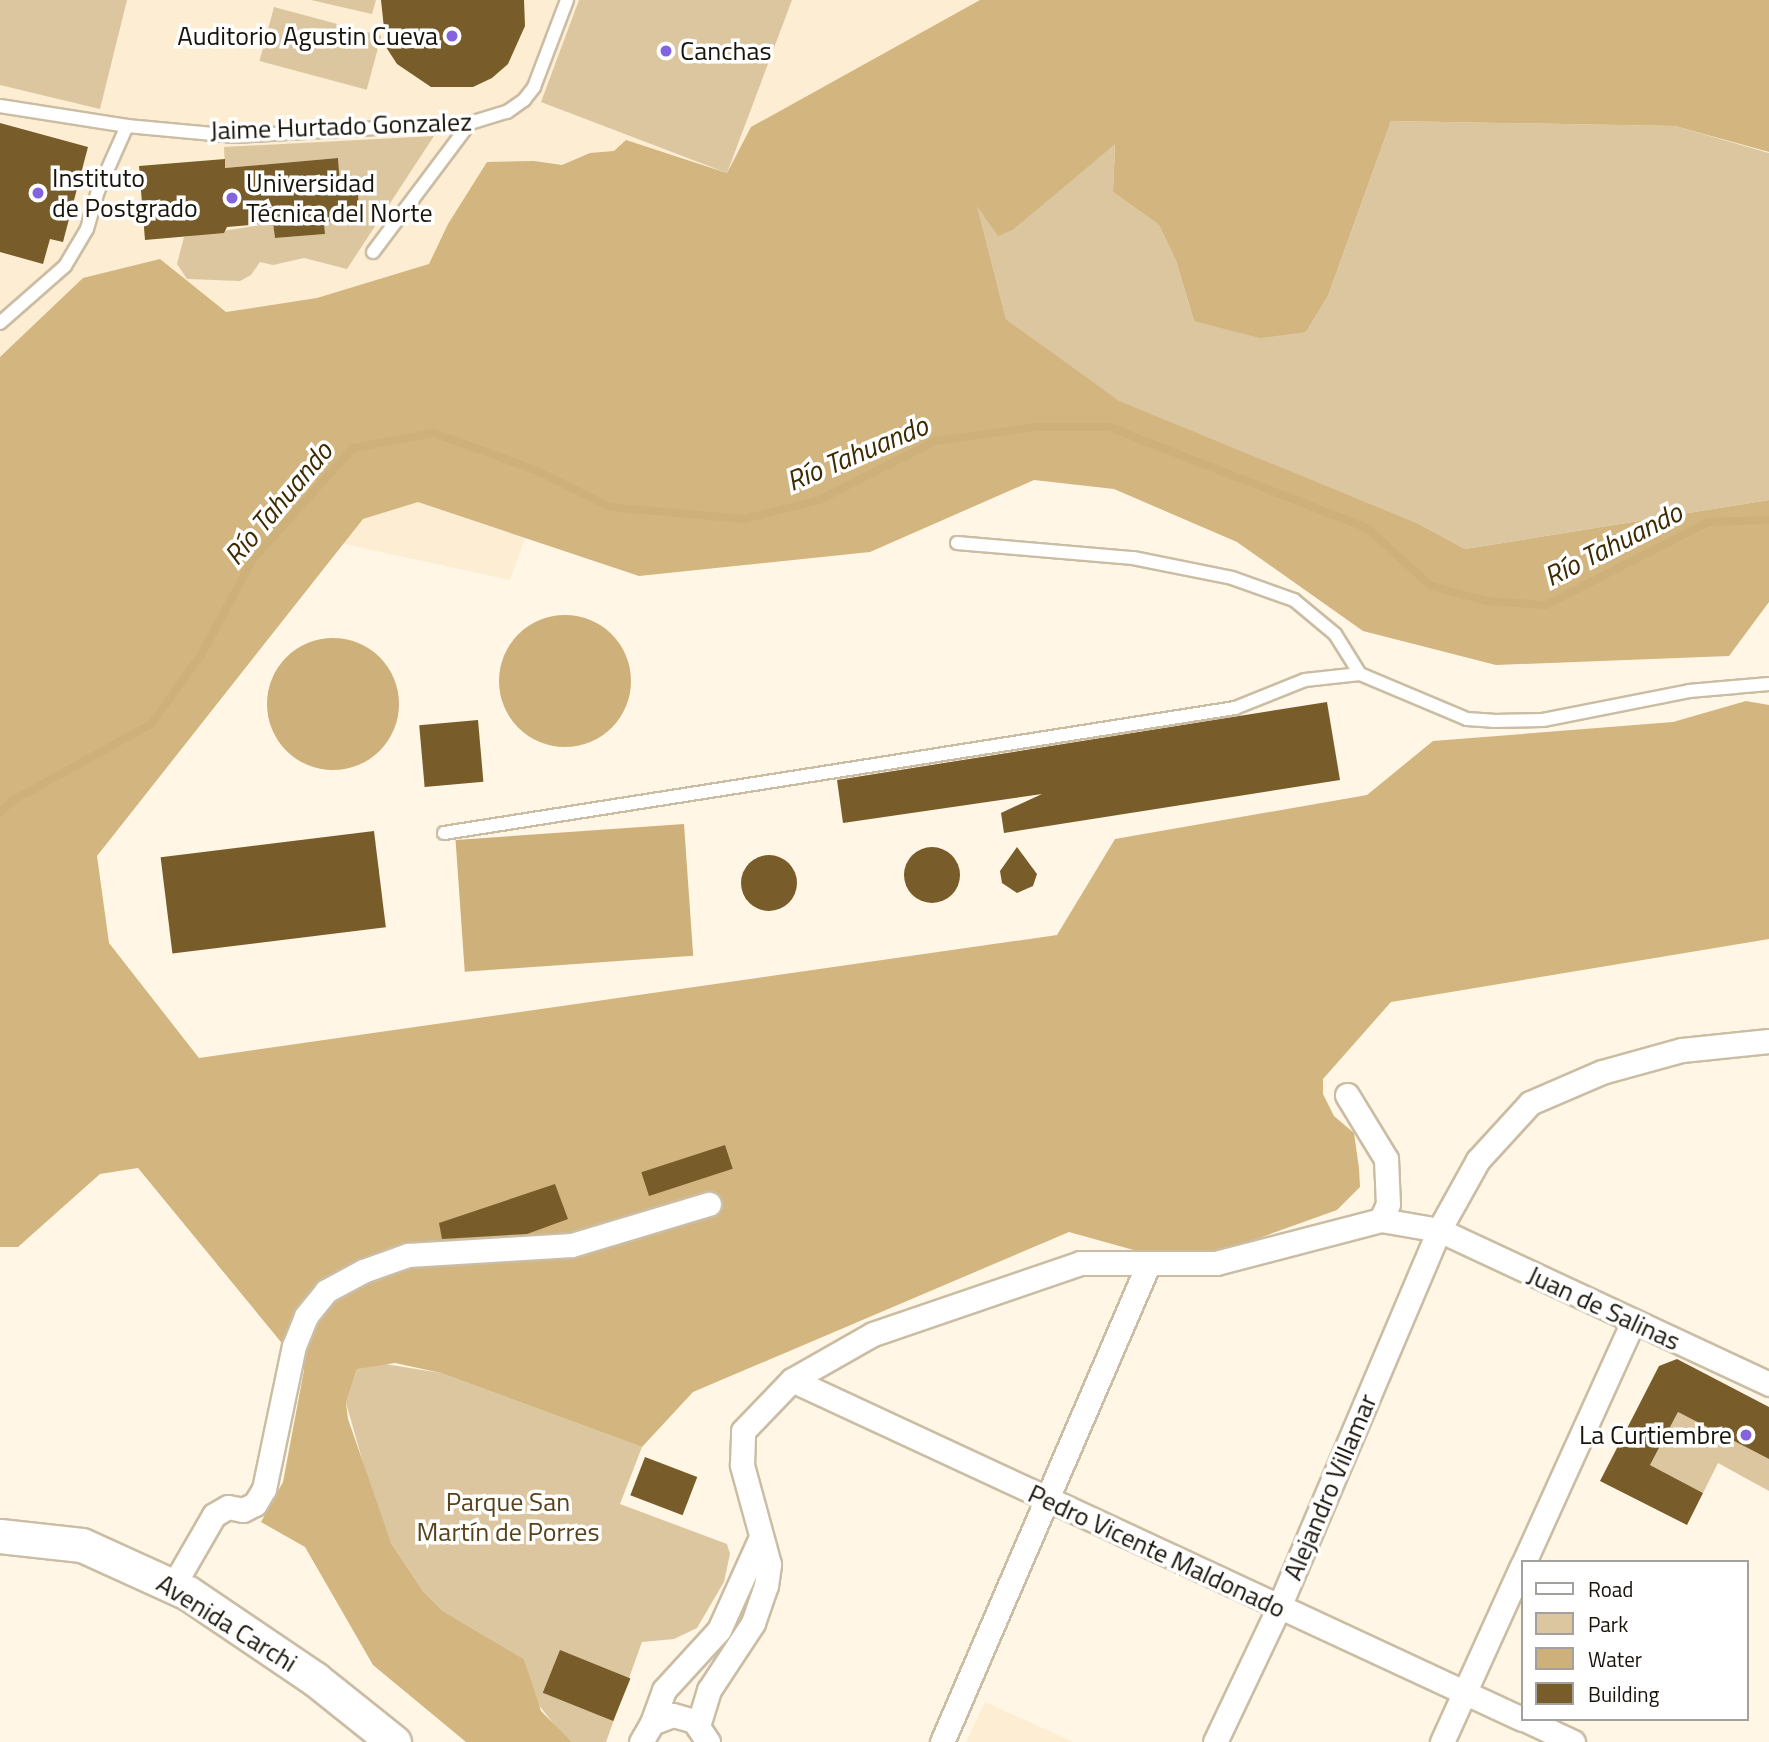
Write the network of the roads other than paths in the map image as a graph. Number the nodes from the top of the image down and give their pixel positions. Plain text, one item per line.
1 (567, 0) edge
2 (0, 106) edge
3 (470, 123) junction
4 (127, 126) junction
5 (373, 253) dead end
6 (0, 323) edge
7 (957, 543) dead end
8 (1360, 674) junction
9 (1769, 684) edge
10 (444, 833) dead end
11 (1769, 1041) edge
12 (1347, 1095) dead end
13 (709, 1204) dead end
14 (1381, 1220) junction
15 (1439, 1230) junction
16 (1148, 1265) junction
17 (1633, 1322) junction
18 (792, 1380) junction
19 (1769, 1384) edge
20 (1049, 1501) junction
21 (0, 1536) edge
22 (760, 1539) junction
23 (1525, 1560) edge
24 (1520, 1571) edge
25 (173, 1586) junction
26 (1279, 1607) junction
27 (1465, 1692) junction
28 (1520, 1718) edge
29 (1527, 1721) edge
30 (647, 1732) edge
31 (703, 1734) edge
32 (394, 1742) edge
33 (942, 1742) edge
34 (1215, 1742) edge
35 (1442, 1742) edge
36 (1573, 1742) edge

1 - 3 lane, Jaime Hurtado Gonzalez
2 - 4 lane, Jaime Hurtado Gonzalez
3 - 4 lane, Jaime Hurtado Gonzalez
3 - 5 lane
4 - 6 lane
7 - 8 lane
8 - 9 lane
8 - 10 lane
11 - 15 street, Alejandro Villamar
12 - 14 street
13 - 25 street
14 - 15 street, Juan de Salinas
14 - 16 street
15 - 17 street, Juan de Salinas
15 - 26 street, Alejandro Villamar
16 - 18 street
16 - 20 street
17 - 19 street, Juan de Salinas
17 - 23 street
18 - 20 street, Pedro Vicente Maldonado
18 - 22 street
20 - 26 street, Pedro Vicente Maldonado
20 - 33 street
21 - 25 street, Avenida Carchi
22 - 30 street
22 - 31 street
24 - 27 street
25 - 32 street, Avenida Carchi
26 - 27 street, Pedro Vicente Maldonado
26 - 34 street, Alejandro Villamar
27 - 28 street, Pedro Vicente Maldonado
27 - 35 street
29 - 36 street, Pedro Vicente Maldonado
30 - 31 street

